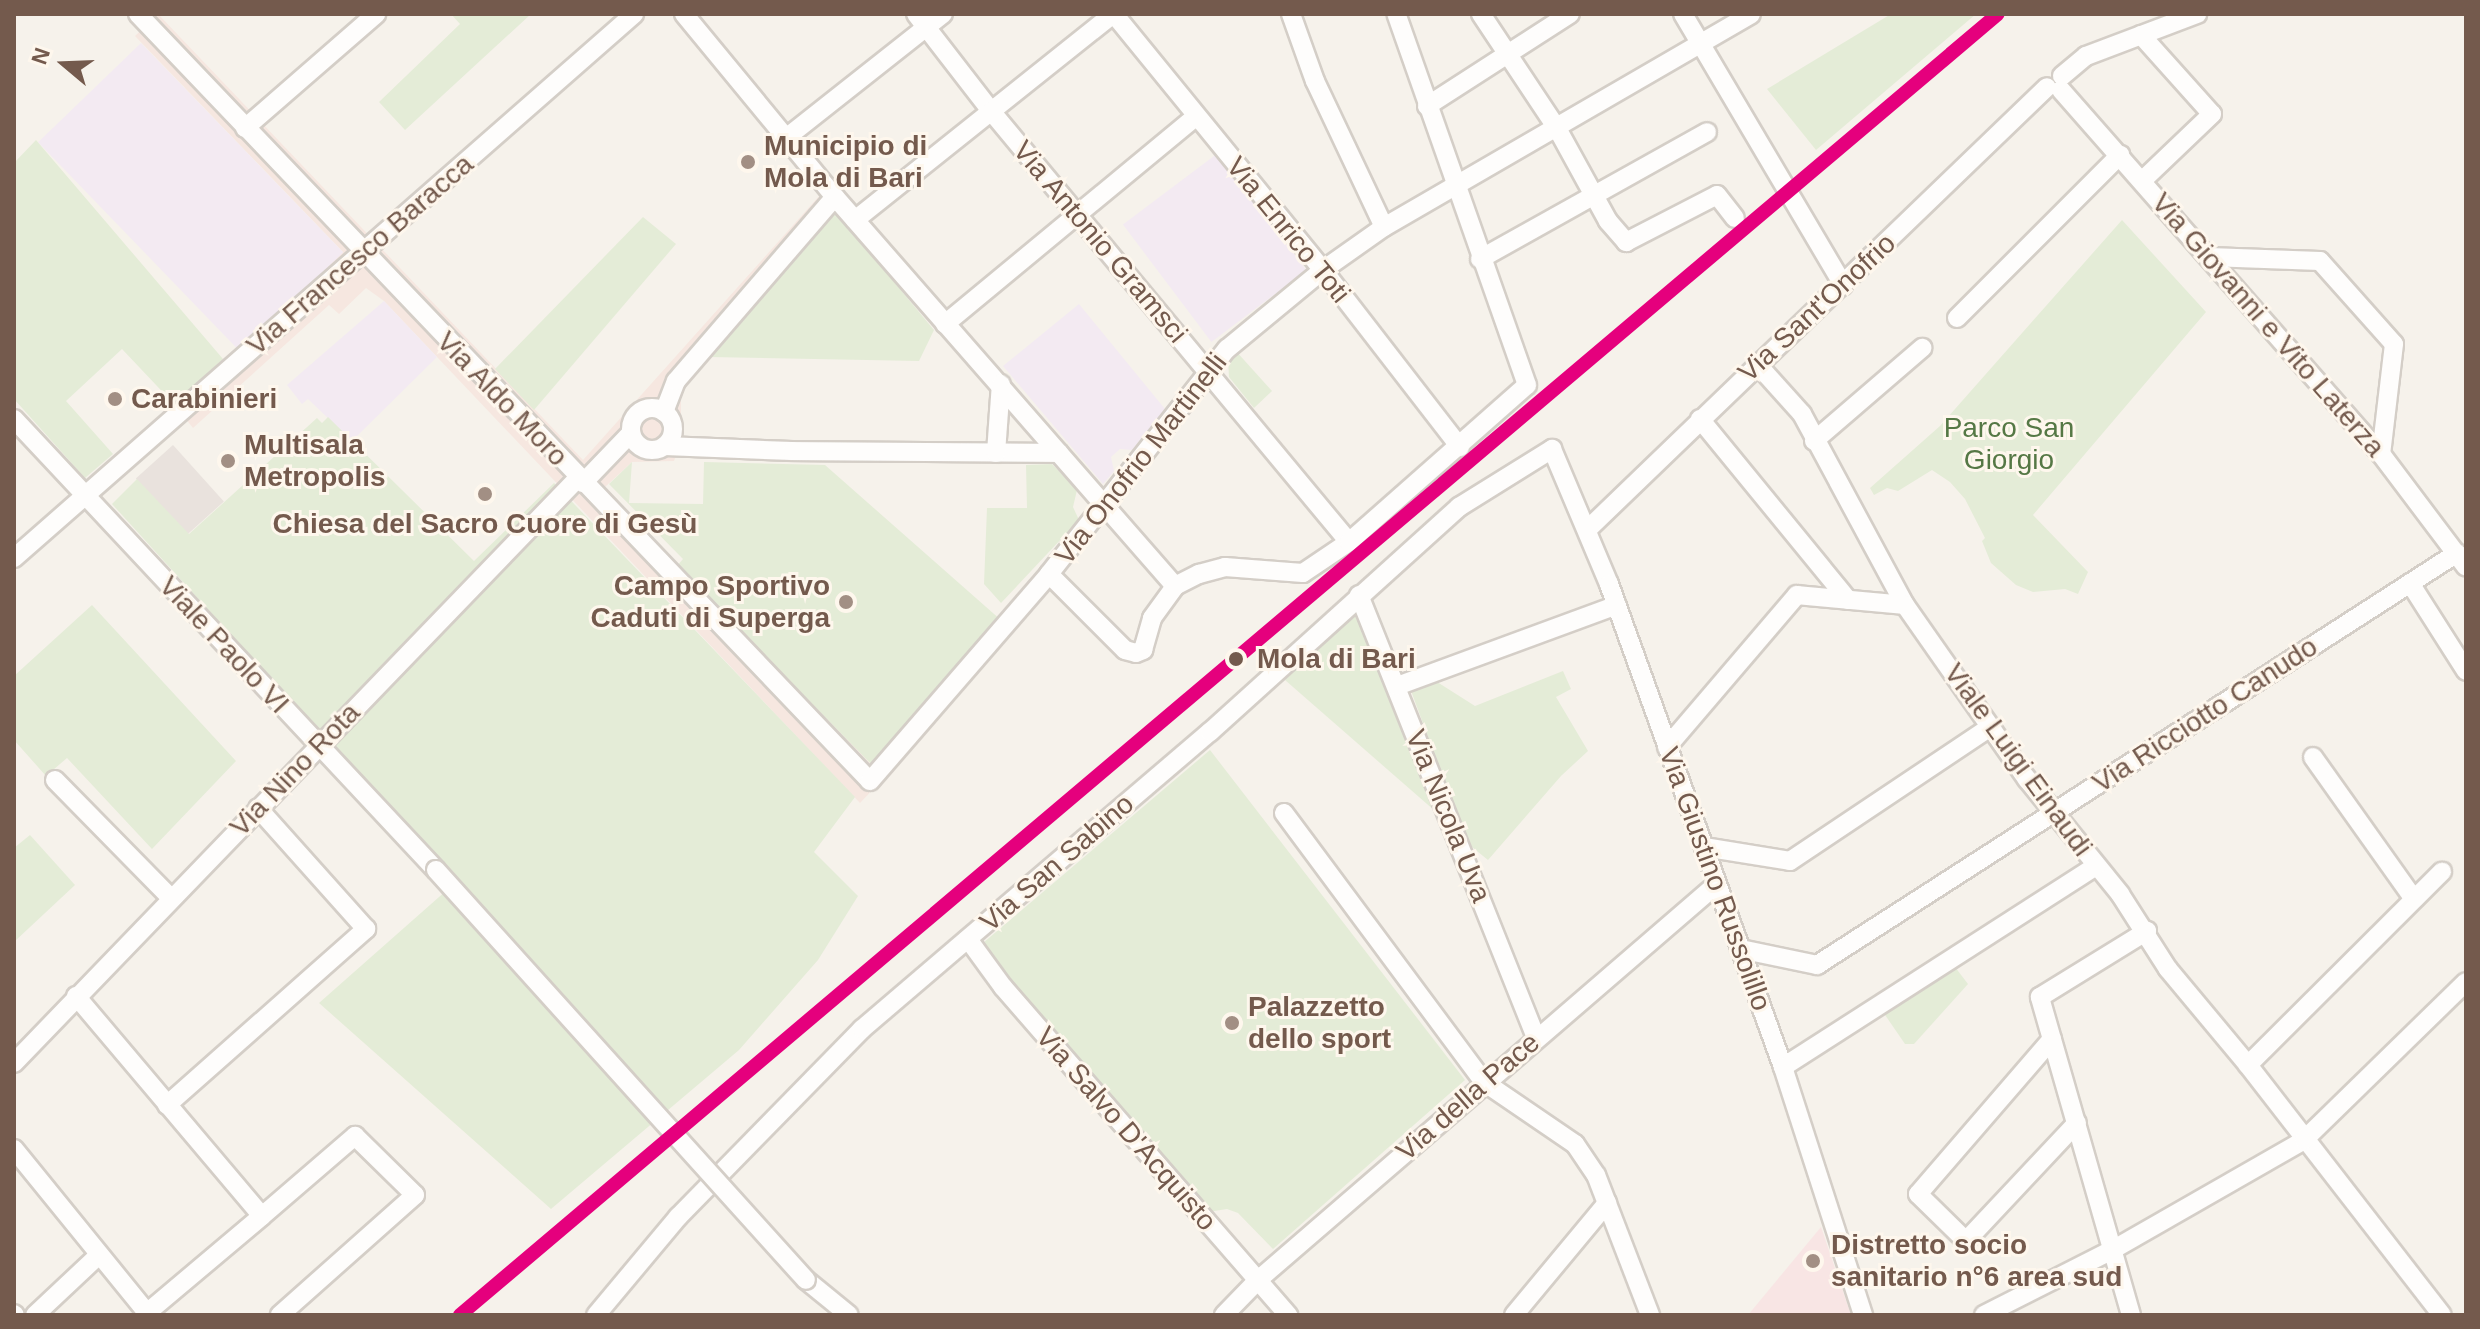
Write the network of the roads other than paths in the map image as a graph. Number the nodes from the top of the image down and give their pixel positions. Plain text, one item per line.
1 (376, 14) edge
2 (634, 14) edge
3 (684, 14) edge
4 (943, 14) edge
5 (1114, 14) edge
6 (1291, 14) edge
7 (1396, 14) edge
8 (1481, 14) edge
9 (1570, 14) edge
10 (1683, 14) edge
11 (1751, 14) edge
12 (2197, 14) edge
13 (144, 16) edge
14 (921, 20) edge
15 (2141, 35) junction
16 (1703, 44) junction
17 (1509, 54) junction
18 (2056, 84) junction
19 (1427, 106) junction
20 (991, 111) junction
21 (1196, 116) junction
22 (245, 128) junction
23 (1558, 130) junction
24 (1707, 132) dead end
25 (786, 138) junction
26 (2120, 155) junction
27 (2142, 181) junction
28 (1455, 186) junction
29 (1594, 196) junction
30 (835, 197) junction
31 (1076, 213) junction
32 (1735, 218) dead end
33 (855, 220) junction
34 (1384, 227) junction
35 (365, 254) junction
36 (2209, 257) junction
37 (1480, 259) junction
38 (1323, 270) junction
39 (1843, 285) junction
40 (1957, 318) dead end
41 (945, 324) junction
42 (1922, 348) dead end
43 (1757, 364) junction
44 (1209, 372) junction
45 (1001, 384) junction
46 (664, 412) junction
47 (14, 419) edge
48 (1700, 419) junction
49 (633, 437) junction
50 (1814, 441) junction
51 (665, 446) junction
52 (1460, 447) junction
53 (1552, 449) joint
54 (996, 453) junction
55 (1059, 453) junction
56 (2381, 454) junction
57 (583, 483) junction
58 (84, 495) junction
59 (1105, 503) junction
60 (1588, 529) junction
61 (1349, 542) junction
62 (14, 558) edge
63 (2462, 560) edge
64 (1049, 574) junction
65 (2410, 583) junction
66 (1175, 586) junction
67 (1359, 595) junction
68 (1848, 600) junction
69 (1617, 605) junction
70 (1905, 605) junction
71 (2466, 671) edge
72 (1397, 686) junction
73 (1990, 727) junction
74 (318, 745) junction
75 (1667, 747) junction
76 (2313, 757) dead end
77 (55, 780) dead end
78 (870, 781) joint
79 (258, 808) junction
80 (1284, 813) dead end
81 (2053, 813) junction
82 (1704, 847) junction
83 (2096, 866) junction
84 (2442, 872) dead end
85 (1717, 884) junction
86 (171, 898) junction
87 (2414, 899) junction
88 (2147, 931) junction
89 (968, 939) junction
90 (1740, 949) junction
91 (2466, 982) edge
92 (76, 996) junction
93 (1536, 1038) junction
94 (2052, 1039) junction
95 (14, 1063) edge
96 (2248, 1065) junction
97 (1783, 1067) junction
98 (1484, 1082) junction
99 (167, 1105) junction
100 (2077, 1123) junction
101 (2304, 1140) junction
102 (14, 1149) edge
103 (1607, 1203) junction
104 (262, 1216) junction
105 (2114, 1249) junction
106 (99, 1255) junction
107 (1258, 1280) junction
108 (148, 1314) edge
109 (35, 1315) edge
110 (280, 1315) edge
111 (596, 1315) edge
112 (849, 1315) edge
113 (1224, 1315) edge
114 (1288, 1315) edge
115 (1514, 1315) edge
116 (1650, 1315) edge
117 (1863, 1315) edge
118 (1984, 1315) edge
119 (2131, 1315) edge
120 (2442, 1315) edge

1 - 22 street
2 - 35 street, Via Francesco Baracca
3 - 25 street
4 - 14 street
5 - 20 street
5 - 21 street, Via Enrico Toti
6 - 34 street
7 - 19 street
8 - 17 street
9 - 17 street
10 - 16 street
11 - 16 street, Via Onofrio Martinelli
12 - 15 street, Via Sant'Onofrio
13 - 22 street, Via Aldo Moro
14 - 20 street, Via Antonio Gramsci
14 - 25 street
15 - 18 street, Via Sant'Onofrio
15 - 27 street
16 - 23 street, Via Onofrio Martinelli
16 - 39 street
17 - 19 street
17 - 23 street
18 - 26 street, Via Giovanni e Vito Laterza
18 - 39 street, Via Sant'Onofrio
19 - 28 street
20 - 31 street, Via Antonio Gramsci
20 - 33 street
21 - 31 street
21 - 38 street, Via Enrico Toti
22 - 35 street, Via Aldo Moro
23 - 28 street, Via Onofrio Martinelli
23 - 29 street
24 - 29 street
25 - 30 street
26 - 27 street, Via Giovanni e Vito Laterza
26 - 40 street
27 - 36 street, Via Giovanni e Vito Laterza
28 - 34 street, Via Onofrio Martinelli
28 - 37 street
29 - 32 street
29 - 37 street
30 - 33 street
30 - 46 street
31 - 41 street
31 - 44 street, Via Antonio Gramsci
33 - 41 street
34 - 38 street, Via Onofrio Martinelli
35 - 57 street, Via Aldo Moro
35 - 58 street, Via Francesco Baracca
36 - 56 street, Via Giovanni e Vito Laterza
36 - 56 street
37 - 52 street
38 - 44 street, Via Onofrio Martinelli
38 - 52 street, Via Enrico Toti
39 - 43 street, Via Sant'Onofrio
41 - 45 street
42 - 50 street
43 - 48 street, Via Sant'Onofrio
43 - 50 street, Viale Luigi Einaudi
44 - 59 street, Via Onofrio Martinelli
44 - 61 street, Via Antonio Gramsci
45 - 54 street
45 - 55 street
46 - 49 street
46 - 51 street
47 - 58 street, Viale Paolo VI
48 - 60 street, Via Sant'Onofrio
48 - 68 street
49 - 51 street
49 - 57 street, Via Nino Rota
50 - 70 street, Viale Luigi Einaudi
51 - 54 street
52 - 61 street
53 - 60 street, Via Giustino Russolillo
53 - 67 street, Via San Sabino
54 - 55 street
55 - 59 street
56 - 63 street, Via Giovanni e Vito Laterza
57 - 74 street, Via Nino Rota
57 - 78 street, Via Aldo Moro
58 - 62 street, Via Francesco Baracca
58 - 74 street, Viale Paolo VI
59 - 64 street, Via Onofrio Martinelli
59 - 66 street
60 - 69 street, Via Giustino Russolillo
61 - 66 street
63 - 65 street, Via Ricciotto Canudo
64 - 66 street
64 - 78 street, Via Onofrio Martinelli
65 - 71 street
65 - 81 street, Via Ricciotto Canudo
67 - 72 street, Via Nicola Uva
67 - 89 street, Via San Sabino
68 - 70 street
68 - 75 street
69 - 72 street
69 - 75 street, Via Giustino Russolillo
70 - 73 street, Viale Luigi Einaudi
72 - 93 street, Via Nicola Uva
73 - 81 street, Viale Luigi Einaudi
73 - 82 street
74 - 79 street, Via Nino Rota
74 - 112 street, Viale Paolo VI, bridge
75 - 82 street, Via Giustino Russolillo
76 - 87 street
77 - 86 street
79 - 86 street, Via Nino Rota
79 - 99 street
80 - 98 street
81 - 83 street, Viale Luigi Einaudi
81 - 90 street, Via Ricciotto Canudo
82 - 85 street, Via Giustino Russolillo
83 - 88 street, Viale Luigi Einaudi
83 - 97 street
84 - 87 street
85 - 90 street, Via Giustino Russolillo
85 - 93 street, Via della Pace
86 - 92 street, Via Nino Rota
87 - 96 street
88 - 94 street
88 - 96 street, Viale Luigi Einaudi
89 - 107 street, Via Salvo D'Acquisto
89 - 111 street, Via San Sabino
90 - 97 street, Via Giustino Russolillo
91 - 101 street
92 - 95 street, Via Nino Rota
92 - 99 street
93 - 98 street, Via della Pace
94 - 100 street
94 - 100 street
96 - 101 street, Viale Luigi Einaudi
97 - 117 street, Via Giustino Russolillo
98 - 103 street
98 - 107 street, Via della Pace
99 - 104 street
100 - 105 street
101 - 105 street
101 - 120 street, Viale Luigi Einaudi
102 - 106 street
103 - 115 street
103 - 116 street
104 - 108 street
104 - 110 street
105 - 118 street
105 - 119 street
106 - 108 street
106 - 109 street
107 - 113 street, Via della Pace
107 - 114 street, Via Salvo D'Acquisto

